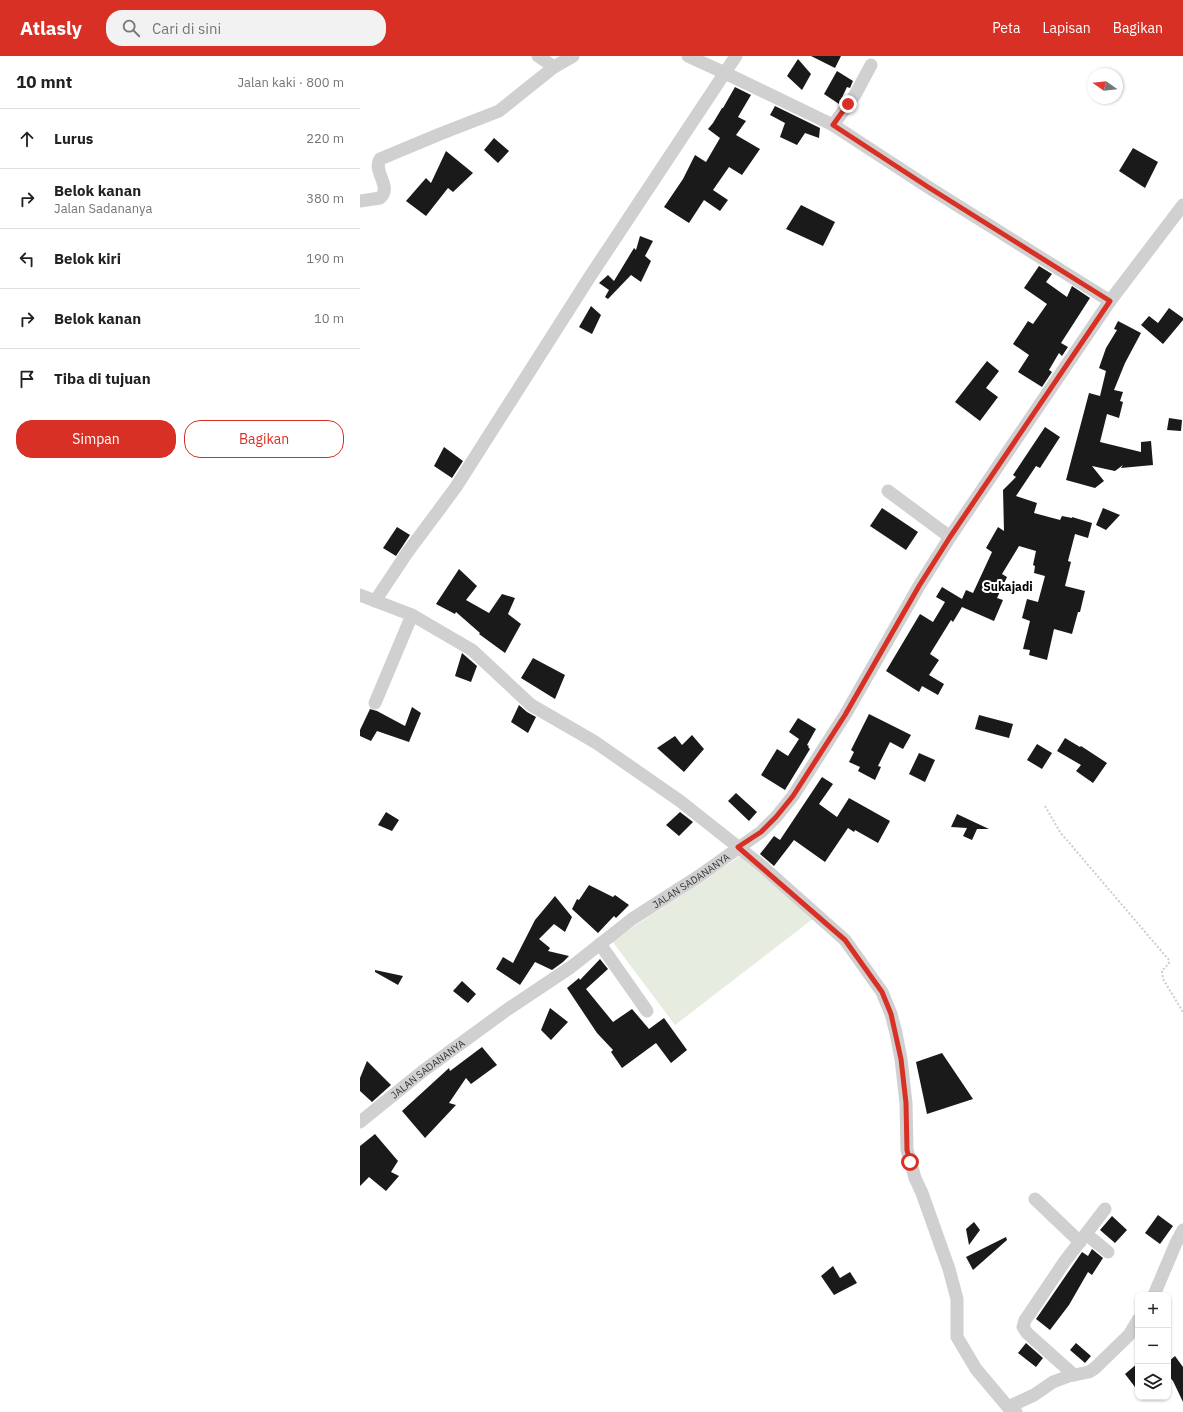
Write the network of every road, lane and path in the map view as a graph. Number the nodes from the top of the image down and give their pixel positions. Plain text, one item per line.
1 (538, 56) edge
2 (573, 56) edge
3 (688, 56) edge
4 (736, 56) edge
5 (871, 65) dead end
6 (554, 67) junction
7 (726, 73) junction
8 (833, 125) junction
9 (360, 201) edge
10 (1183, 205) edge
11 (1110, 301) junction
12 (888, 491) dead end
13 (950, 537) junction
14 (360, 595) edge
15 (375, 601) junction
16 (412, 615) junction
17 (375, 703) dead end
18 (1045, 806) dead end
19 (738, 847) junction
20 (600, 944) junction
21 (647, 1011) dead end
22 (1183, 1012) edge
23 (360, 1122) edge
24 (1035, 1199) dead end
25 (1105, 1209) dead end
26 (1183, 1230) edge
27 (1083, 1238) junction
28 (1108, 1252) dead end
29 (1155, 1292) edge
30 (1135, 1325) edge
31 (1074, 1375) junction
32 (1012, 1409) edge

1 - 6 street
2 - 6 street
3 - 7 street
4 - 7 street
5 - 8 street
6 - 9 street
7 - 8 street
7 - 15 street
8 - 11 street
10 - 11 street, JALAN SADANANYA
11 - 13 street, JALAN SADANANYA
12 - 13 street
13 - 19 street, JALAN SADANANYA
14 - 15 street
15 - 16 street
16 - 17 street
16 - 19 street
18 - 22 path
19 - 20 street, JALAN SADANANYA
19 - 32 street
20 - 21 street
20 - 23 street, JALAN SADANANYA
24 - 27 street
25 - 27 street
26 - 29 street
27 - 28 street
27 - 31 street
30 - 31 street
31 - 32 street

